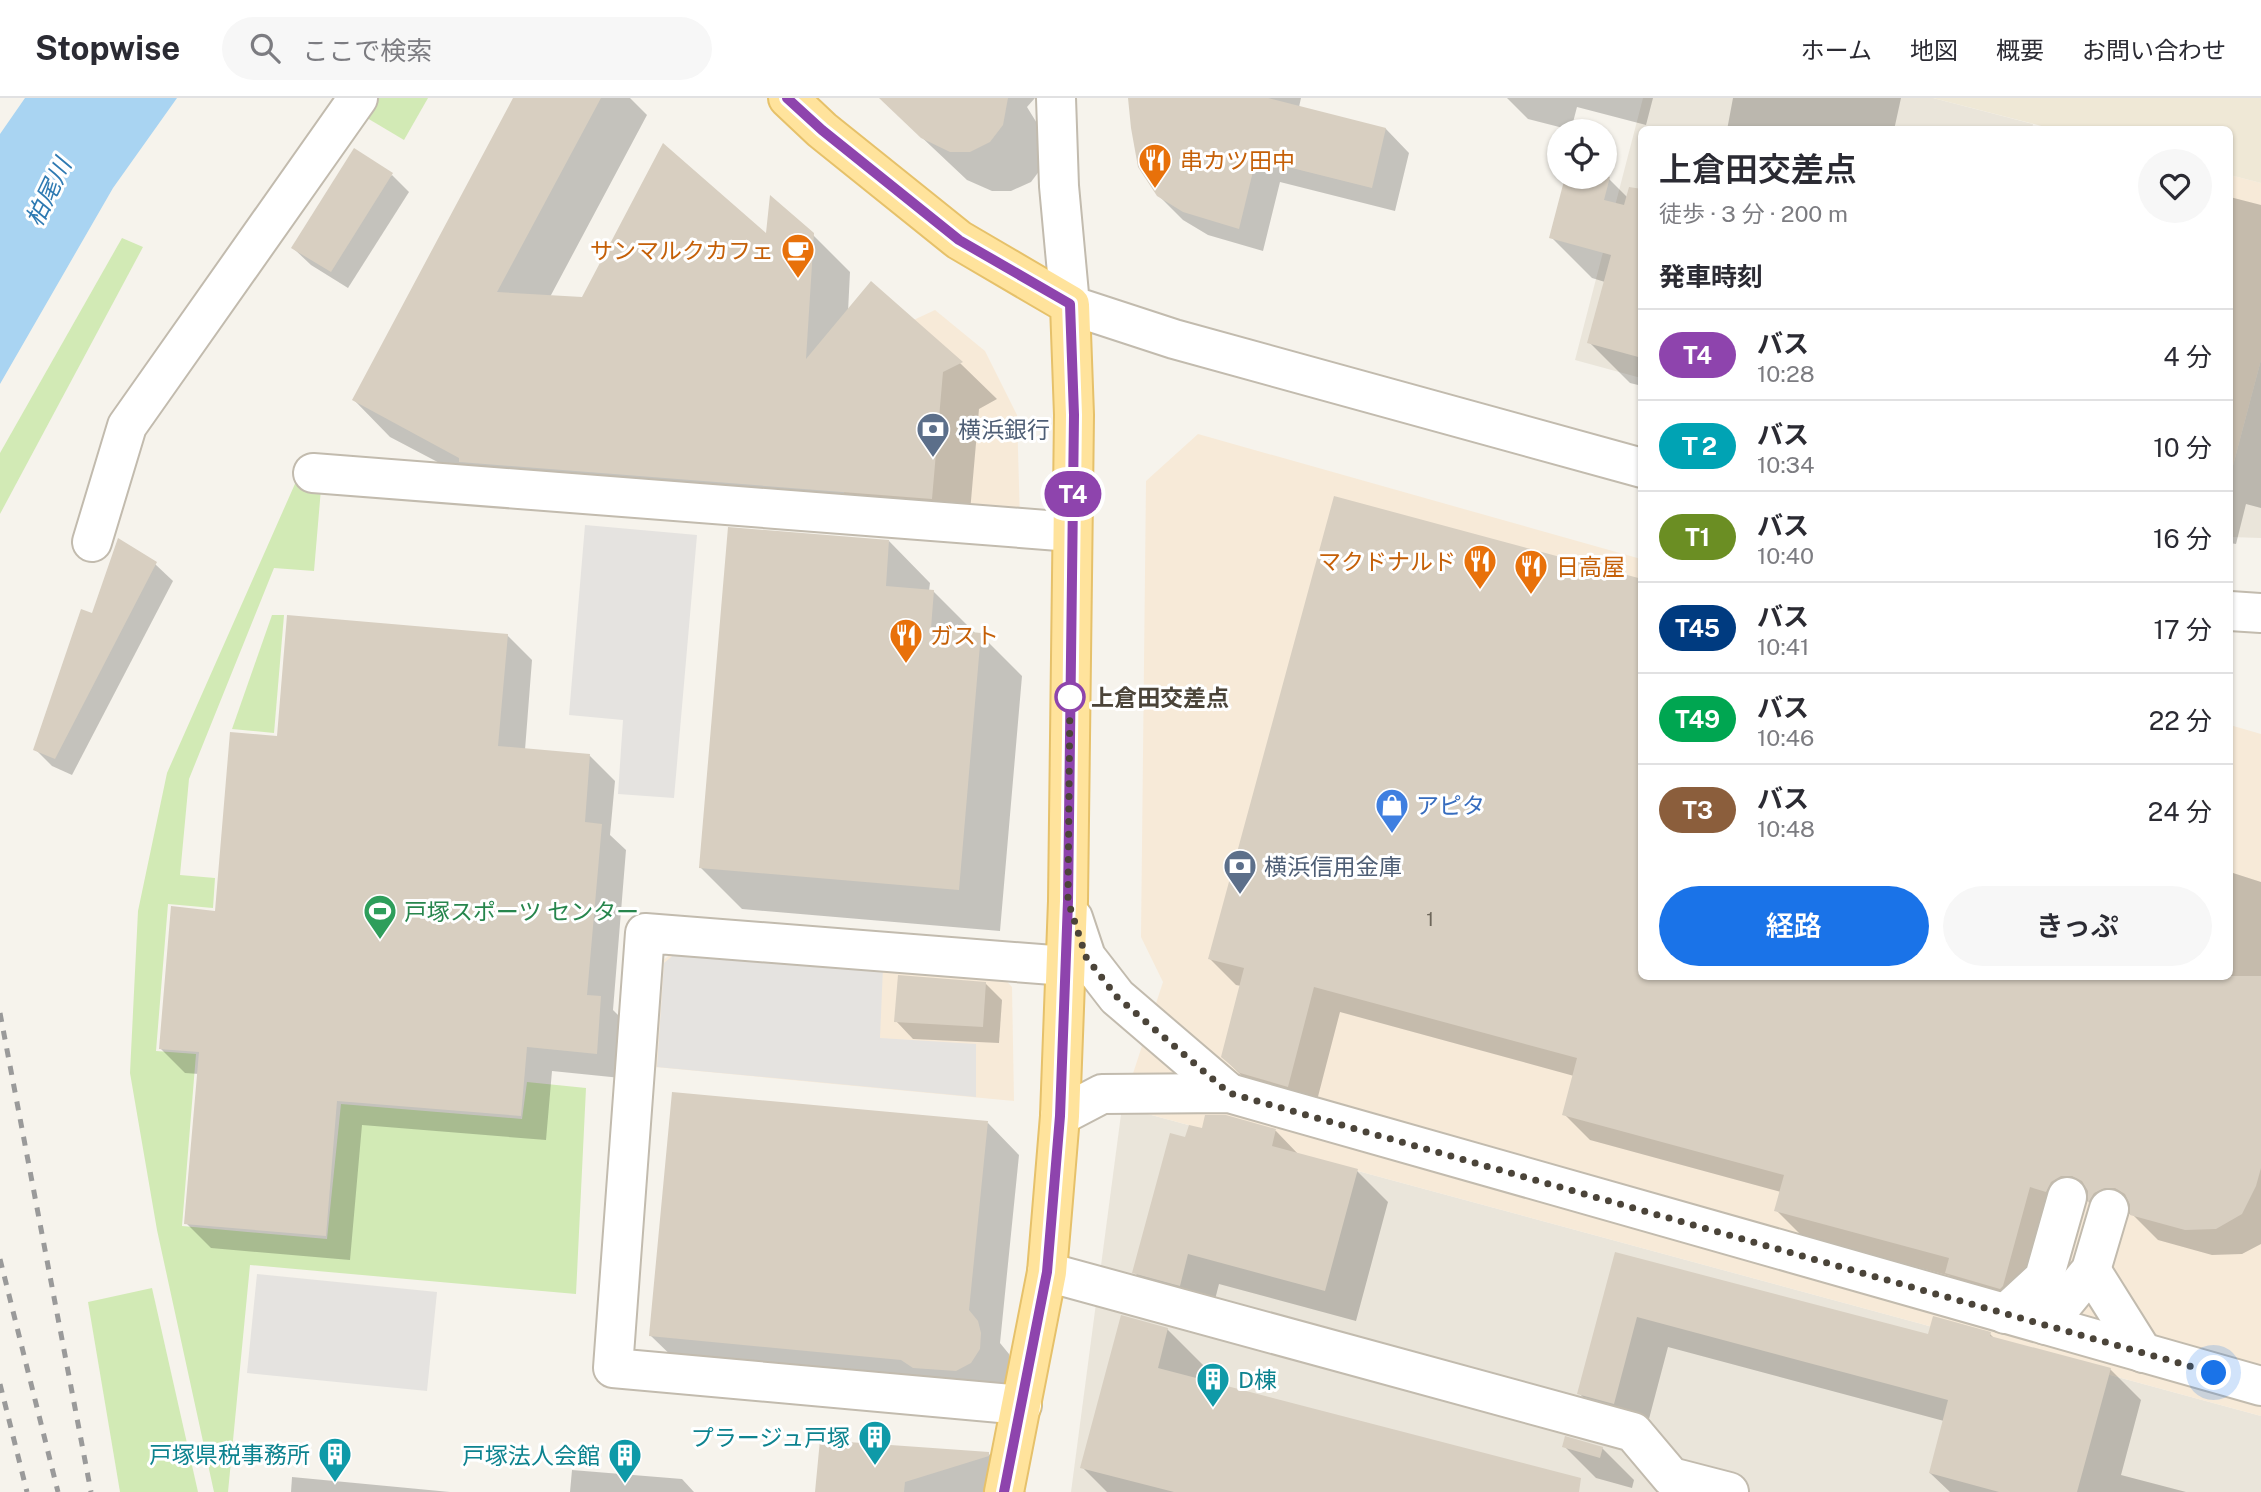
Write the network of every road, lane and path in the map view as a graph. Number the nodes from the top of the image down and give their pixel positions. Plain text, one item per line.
1 (358, 98) edge
2 (788, 98) edge
3 (1056, 98) edge
4 (1070, 304) junction
5 (1638, 467) edge
6 (313, 473) dead end
7 (1072, 532) junction
8 (92, 542) dead end
9 (2233, 611) edge
10 (2261, 613) edge
11 (1068, 901) junction
12 (1066, 966) junction
13 (1229, 1093) junction
14 (1060, 1116) junction
15 (2067, 1197) dead end
16 (2109, 1209) dead end
17 (2091, 1270) junction
18 (1047, 1272) junction
19 (2005, 1314) junction
20 (2046, 1325) junction
21 (2143, 1353) junction
22 (2261, 1386) edge
23 (1022, 1405) junction
24 (1004, 1492) edge
25 (1728, 1492) edge

1 - 8 street
2 - 4 main road
3 - 4 street
4 - 5 street
4 - 7 main road
6 - 7 street
7 - 11 main road
9 - 10 street
11 - 12 main road
11 - 13 street
12 - 14 main road
12 - 23 street
13 - 14 street
13 - 19 street
14 - 18 main road
15 - 19 street
16 - 17 street
17 - 20 street
17 - 21 street
18 - 23 main road
18 - 25 street
19 - 20 street
20 - 21 street
21 - 22 street
23 - 24 main road

